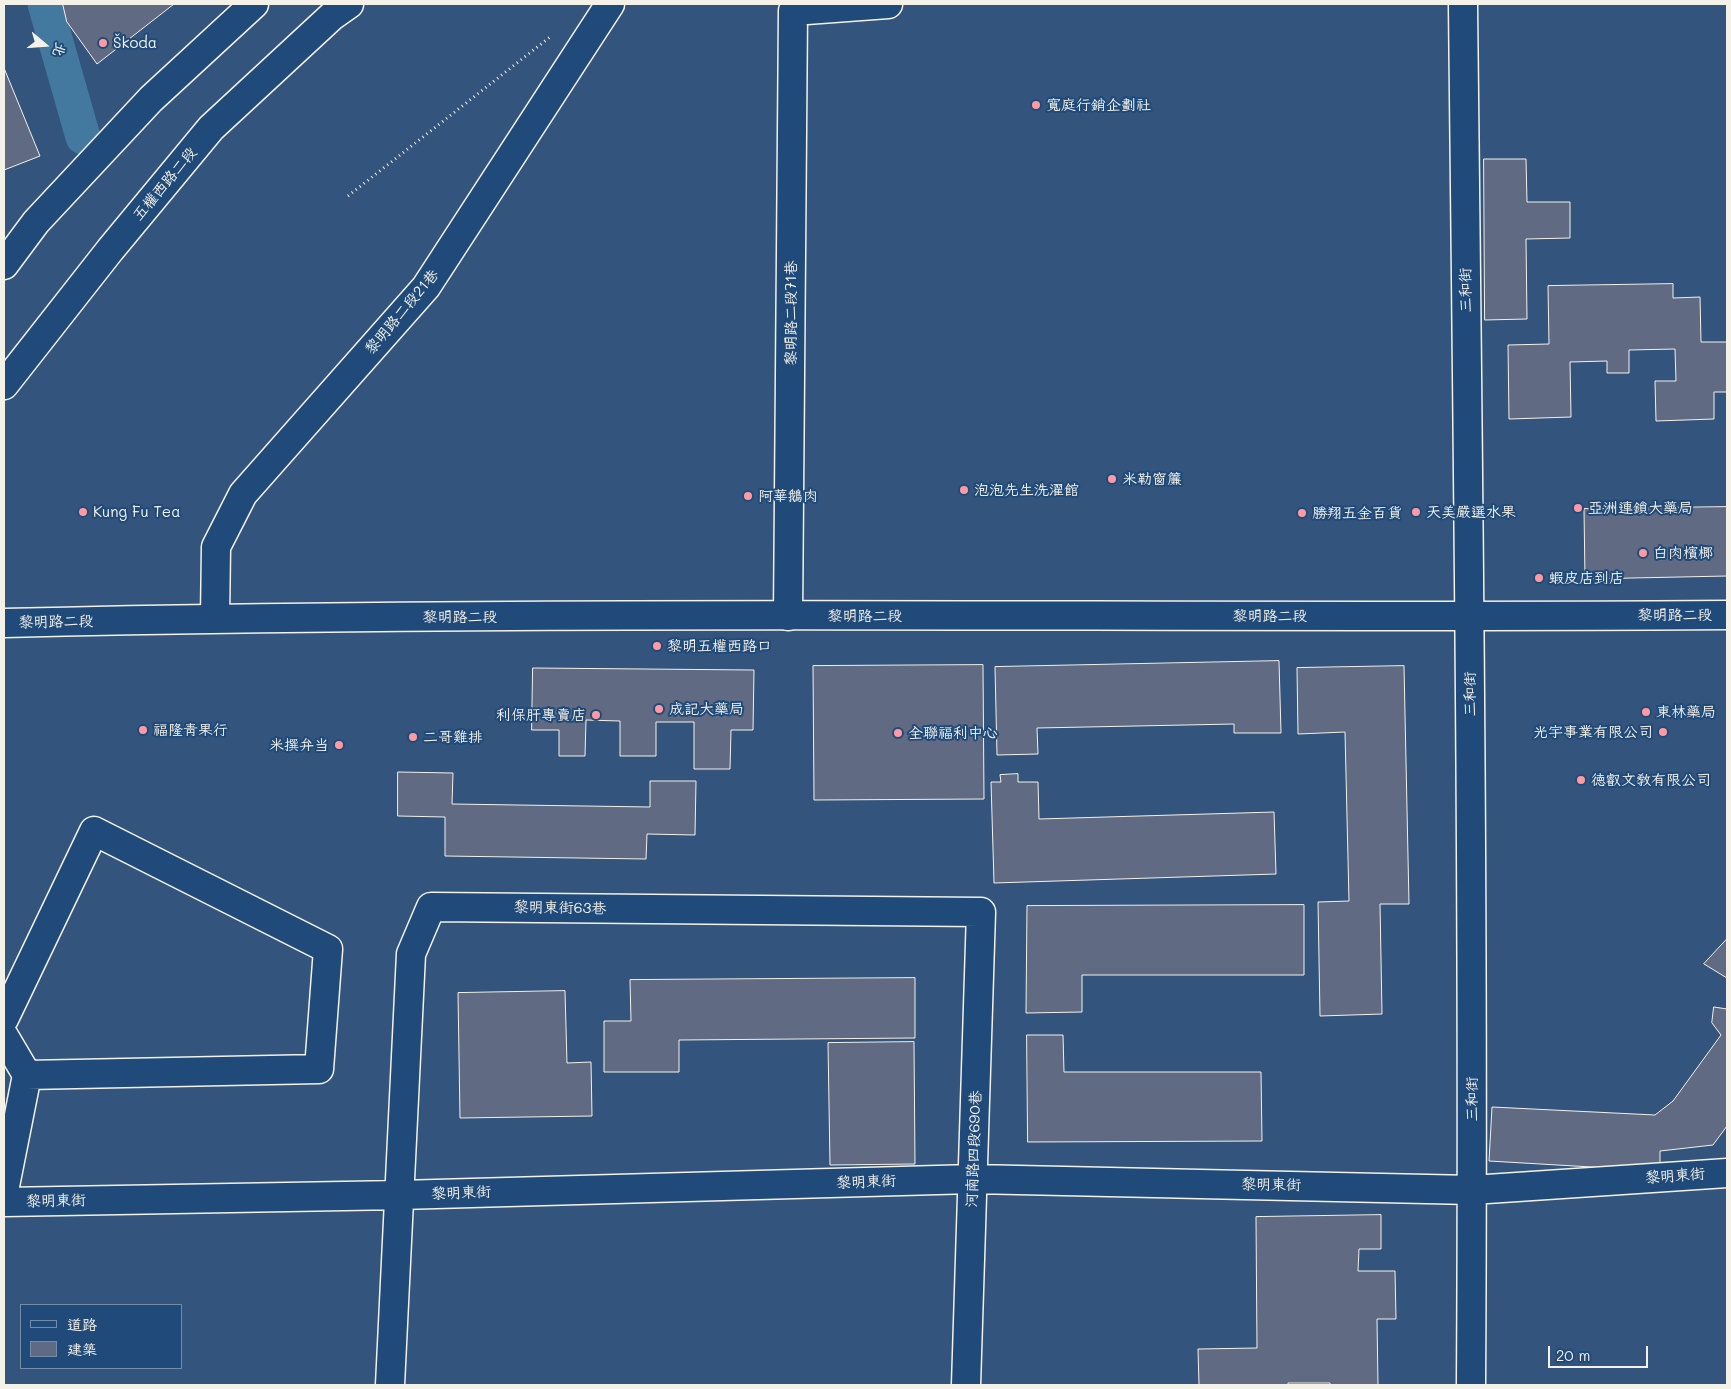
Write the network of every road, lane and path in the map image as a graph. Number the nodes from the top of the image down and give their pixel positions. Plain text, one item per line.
1 (254, 4) edge
2 (349, 4) edge
3 (610, 4) edge
4 (888, 4) edge
5 (1463, 4) edge
6 (791, 7) edge
7 (554, 34) dead end
8 (348, 196) dead end
9 (4, 265) edge
10 (4, 385) edge
11 (1727, 615) edge
12 (788, 616) junction
13 (1470, 616) junction
14 (215, 618) junction
15 (4, 623) edge
16 (982, 912) joint
17 (4, 1019) edge
18 (4, 1036) edge
19 (27, 1075) junction
20 (1727, 1173) edge
21 (973, 1179) junction
22 (1472, 1190) junction
23 (4, 1191) edge
24 (400, 1194) junction
25 (4, 1202) edge
26 (390, 1385) edge
27 (966, 1385) edge
28 (1471, 1385) edge

1 - 9 street
2 - 10 street, 五權西路二段
3 - 14 street, 黎明路二段21巷
4 - 6 street
5 - 13 street, 三和街
6 - 12 street, 黎明路二段71巷
7 - 8 path
11 - 13 street, 黎明路二段
12 - 13 street, 黎明路二段
12 - 14 street, 黎明路二段
13 - 22 street, 三和街
14 - 15 street, 黎明路二段
16 - 21 street, 河南路四段690巷
16 - 24 street, 黎明東街63巷
17 - 19 street
18 - 19 street
19 - 23 street
20 - 22 street, 黎明東街
21 - 22 street, 黎明東街
21 - 24 street, 黎明東街
21 - 27 street, 河南路四段690巷
22 - 28 street, 三和街
24 - 25 street, 黎明東街
24 - 26 street

